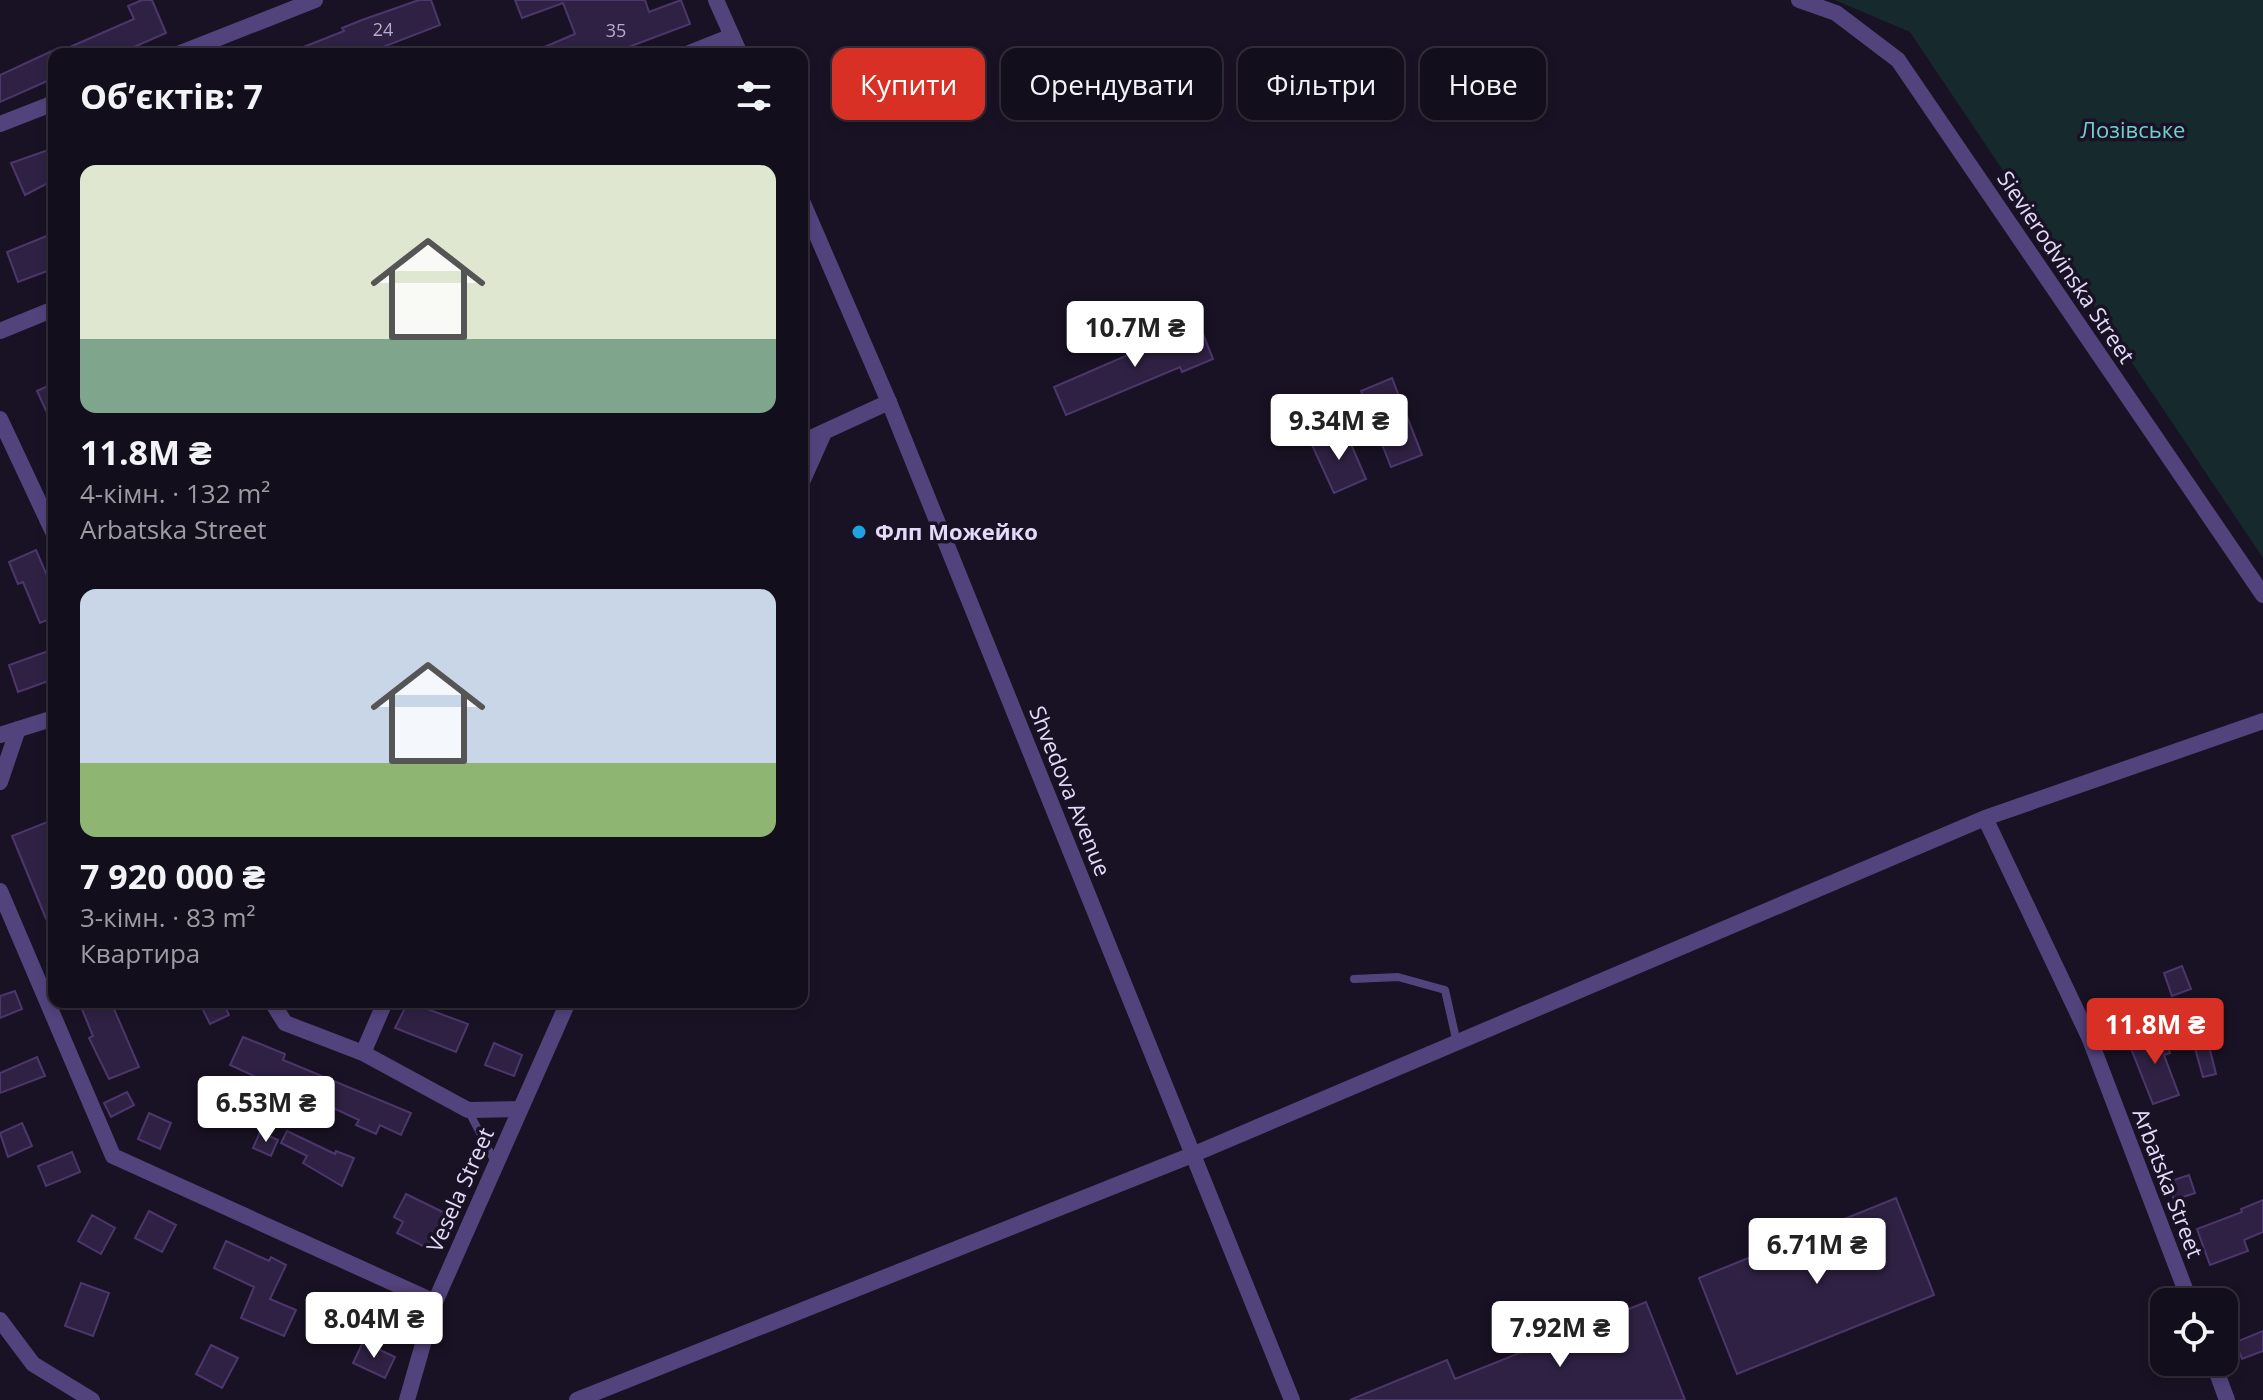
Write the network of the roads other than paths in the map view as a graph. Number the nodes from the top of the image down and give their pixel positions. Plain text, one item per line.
1 (315, 0) edge
2 (716, 0) edge
3 (1799, 0) edge
4 (732, 36) junction
5 (193, 48) edge
6 (702, 48) edge
7 (737, 48) edge
8 (48, 105) edge
9 (0, 124) edge
10 (808, 216) edge
11 (48, 311) edge
12 (0, 331) edge
13 (889, 402) junction
14 (0, 419) edge
15 (823, 435) junction
16 (808, 440) edge
17 (808, 469) edge
18 (48, 510) edge
19 (2263, 595) edge
20 (48, 720) edge
21 (2263, 721) edge
22 (18, 729) junction
23 (0, 735) edge
24 (0, 782) edge
25 (1985, 818) junction
26 (0, 891) edge
27 (1354, 979) dead end
28 (48, 1004) edge
29 (50, 1008) edge
30 (276, 1008) edge
31 (382, 1008) edge
32 (565, 1008) edge
33 (1457, 1043) junction
34 (363, 1053) junction
35 (520, 1109) junction
36 (468, 1110) junction
37 (1192, 1155) junction
38 (496, 1163) junction
39 (2185, 1288) edge
40 (435, 1302) junction
41 (0, 1320) edge
42 (2218, 1376) edge
43 (92, 1400) edge
44 (407, 1400) edge
45 (577, 1400) edge
46 (1292, 1400) edge
47 (2227, 1400) edge

1 - 5 street
2 - 4 street
3 - 19 street, Sievierodvinska Street
4 - 6 street
4 - 7 street
8 - 9 street
10 - 13 street, Shvedova Avenue
11 - 12 street
13 - 15 street
13 - 37 street, Shvedova Avenue
14 - 18 street
15 - 16 street
15 - 17 street
20 - 22 street
21 - 25 street
22 - 23 street
22 - 24 street
25 - 33 street
25 - 39 street, Arbatska Street
26 - 28 street
27 - 33 lane
29 - 40 street
30 - 34 street
31 - 34 street
32 - 35 street, Vesela Street
33 - 37 street
34 - 36 street
35 - 36 street
35 - 38 street, Vesela Street
36 - 38 lane
37 - 45 street
37 - 46 street, Shvedova Avenue
38 - 40 street, Vesela Street
40 - 44 street, Vesela Street
41 - 43 street
42 - 47 street

